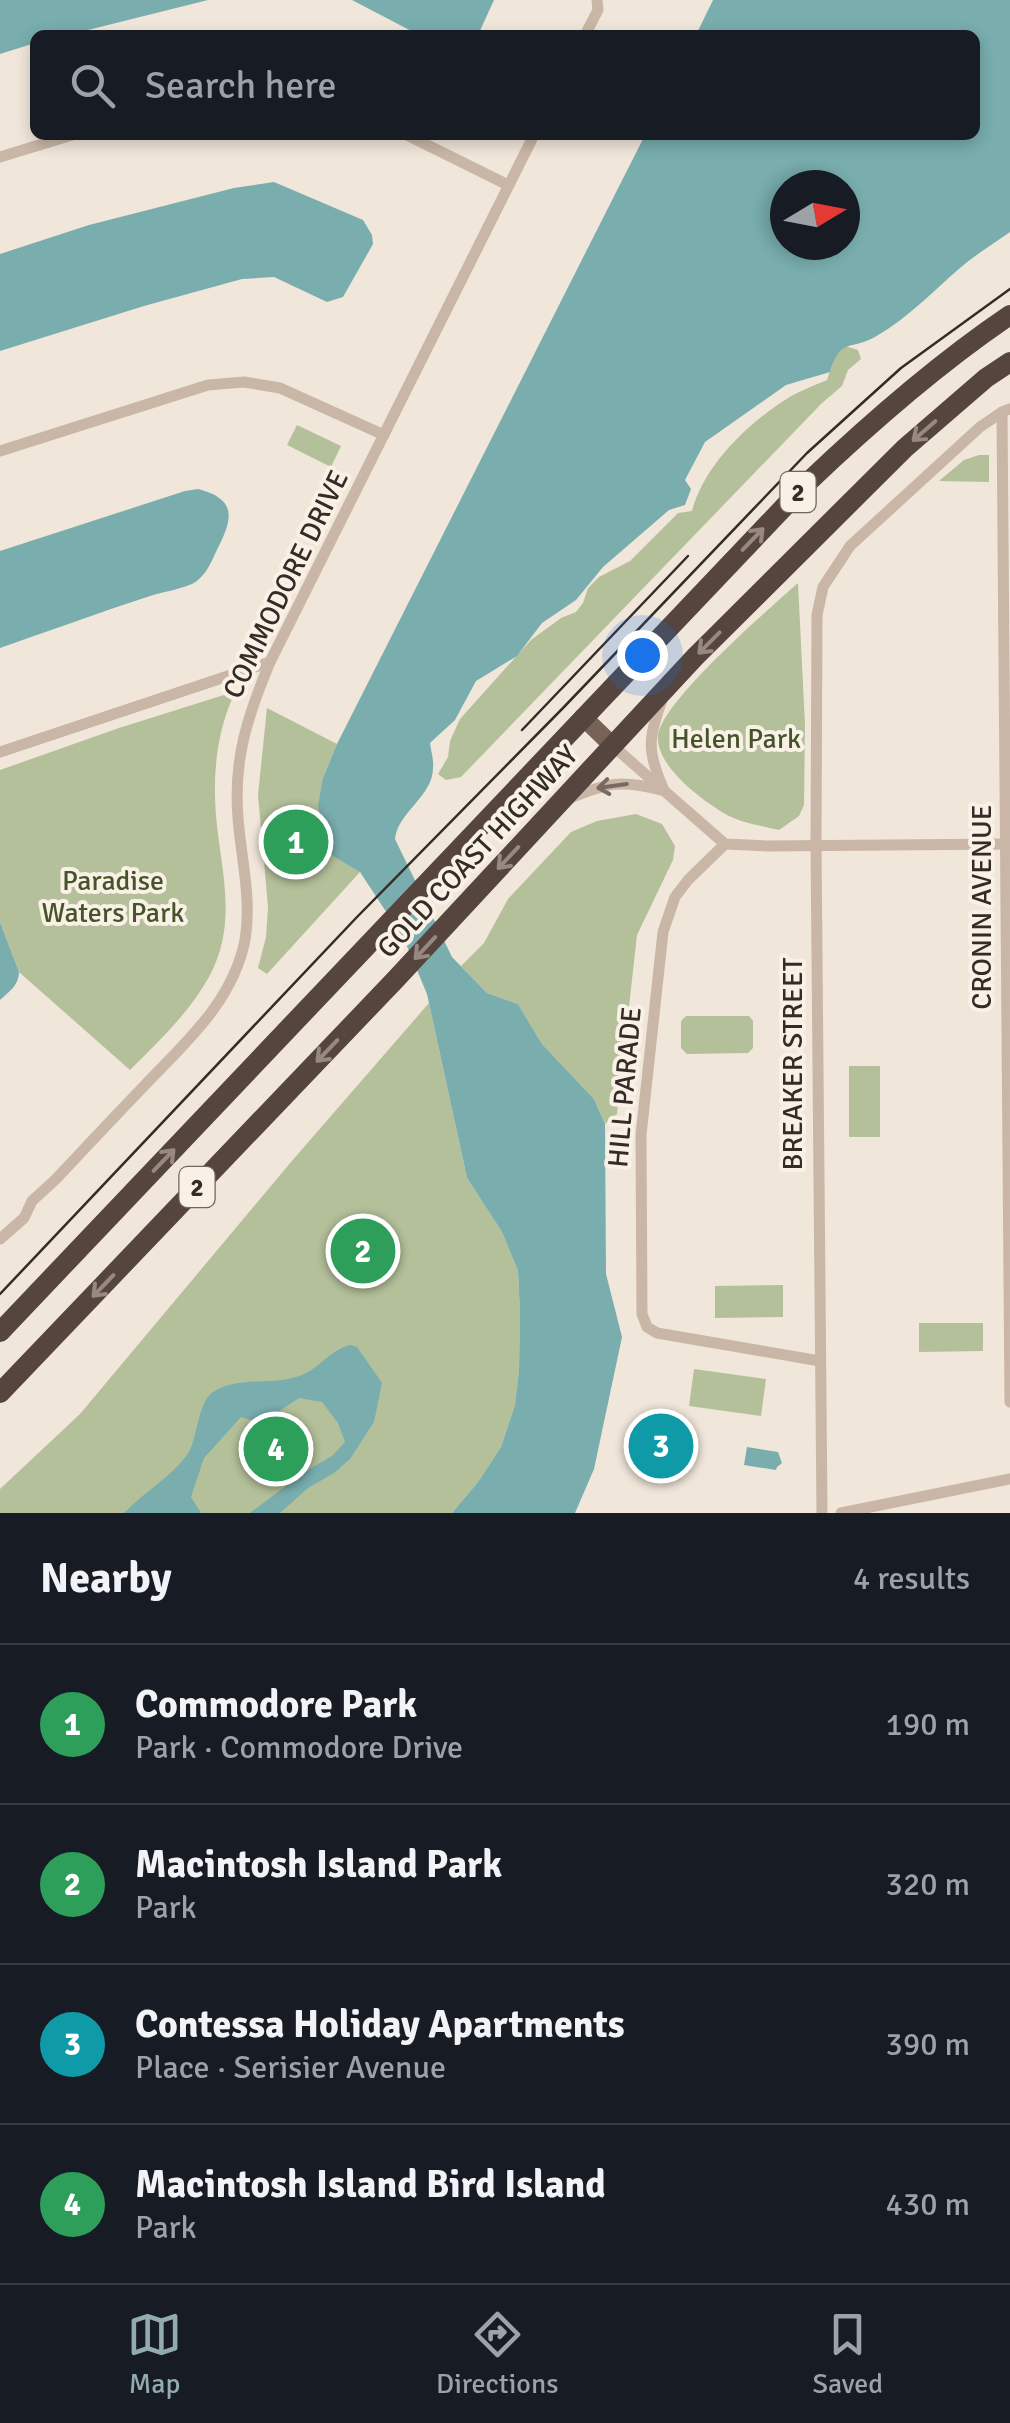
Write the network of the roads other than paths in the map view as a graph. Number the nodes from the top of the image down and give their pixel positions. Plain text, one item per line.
1 (597, 0) edge
2 (587, 30) edge
3 (56, 140) edge
4 (417, 140) edge
5 (531, 140) edge
6 (0, 157) edge
7 (508, 185) junction
8 (1010, 315) edge
9 (1010, 362) edge
10 (1006, 411) edge
11 (384, 436) junction
12 (0, 451) edge
13 (270, 662) junction
14 (668, 687) junction
15 (583, 717) junction
16 (612, 746) junction
17 (0, 752) edge
18 (665, 792) junction
19 (560, 802) junction
20 (724, 844) junction
21 (816, 844) junction
22 (1008, 844) edge
23 (0, 1238) edge
24 (0, 1332) edge
25 (820, 1361) junction
26 (0, 1393) edge
27 (1010, 1402) edge
28 (1010, 1479) edge
29 (822, 1513) edge
30 (841, 1513) edge

1 - 2 street
3 - 6 street
4 - 7 street
5 - 7 street, COMMODORE DRIVE
7 - 11 street, COMMODORE DRIVE
15 -> 8 highway, GOLD COAST HIGHWAY / 2
9 -> 14 highway, GOLD COAST HIGHWAY / 2
10 - 21 street, BREAKER STREET
10 - 22 street, CRONIN AVENUE
11 - 12 street
11 - 13 street, COMMODORE DRIVE
13 - 17 street
13 - 23 street, COMMODORE DRIVE
14 - 16 highway, GOLD COAST HIGHWAY / 2
14 - 18 street
15 - 16 main road
24 -> 15 highway, GOLD COAST HIGHWAY / 2
16 - 18 street
16 - 19 highway, GOLD COAST HIGHWAY / 2
18 -> 19 street
18 - 20 street
19 -> 26 highway, GOLD COAST HIGHWAY / 2
20 - 21 street
20 - 25 street, HILL PARADE
21 - 22 street
21 - 25 street, BREAKER STREET
22 - 27 street, CRONIN AVENUE
25 - 29 street, BREAKER STREET
28 - 30 street

